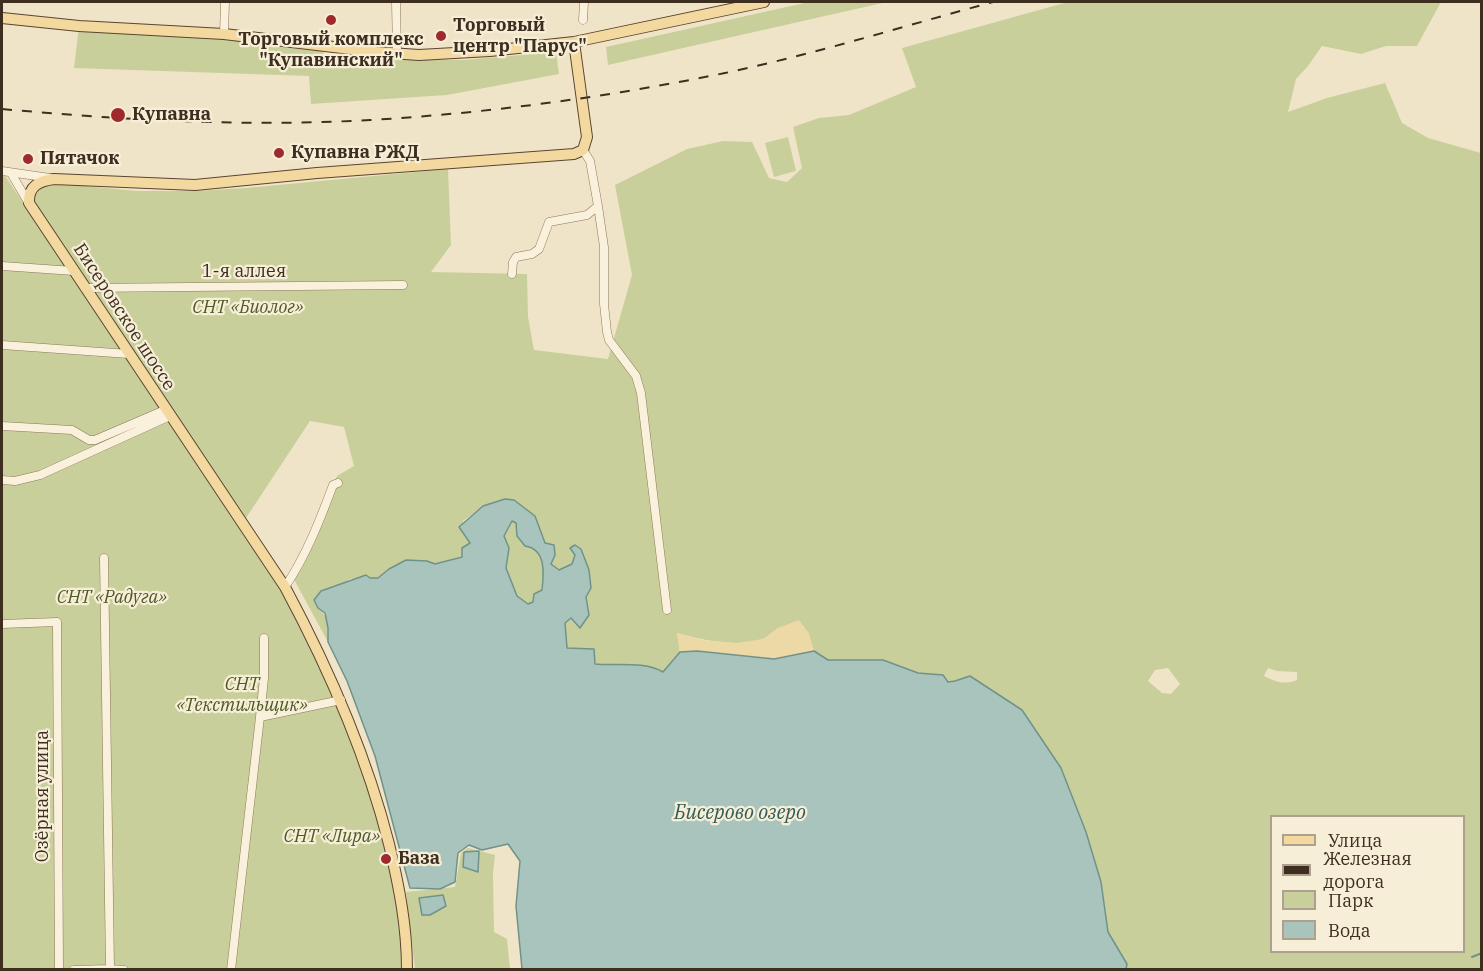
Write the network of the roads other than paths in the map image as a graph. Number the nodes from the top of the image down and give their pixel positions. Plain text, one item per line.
1 (225, 2) edge
2 (396, 2) edge
3 (584, 2) edge
4 (764, 2) edge
5 (2, 18) edge
6 (583, 20) dead end
7 (224, 34) junction
8 (574, 42) junction
9 (397, 54) junction
10 (583, 150) junction
11 (2, 171) edge
12 (10, 173) junction
13 (54, 179) junction
14 (29, 203) junction
15 (598, 206) junction
16 (2, 266) edge
17 (74, 271) junction
18 (512, 273) dead end
19 (403, 285) dead end
20 (85, 288) junction
21 (2, 345) edge
22 (129, 354) junction
23 (168, 412) junction
24 (2, 426) edge
25 (2, 480) edge
26 (338, 483) dead end
27 (104, 558) dead end
28 (285, 587) junction
29 (667, 610) dead end
30 (2, 624) edge
31 (264, 638) dead end
32 (341, 700) junction
33 (260, 717) junction
34 (60, 969) edge
35 (74, 969) edge
36 (110, 969) edge
37 (124, 969) edge
38 (231, 969) edge
39 (407, 969) edge

1 - 7 street
2 - 9 street
3 - 6 street
4 - 8 main road
5 - 7 main road
7 - 9 main road
8 - 9 main road
8 - 10 main road
10 - 13 main road
10 - 15 street
11 - 12 street
12 - 13 street
12 - 14 street
13 - 14 main road
14 - 17 main road, Бисеровское шоссе
15 - 18 street
15 - 29 street
16 - 17 street
17 - 20 main road, Бисеровское шоссе
19 - 20 street, 1-я аллея
20 - 22 main road, Бисеровское шоссе
21 - 22 street
22 - 23 main road, Бисеровское шоссе
23 - 24 street
23 - 25 street
23 - 28 main road, Бисеровское шоссе
26 - 28 street
27 - 36 street
28 - 32 main road, Бисеровское шоссе
30 - 34 street, Озёрная улица
31 - 33 street
32 - 33 street
32 - 39 main road, Бисеровское шоссе
33 - 38 street
35 - 36 street
36 - 37 street

